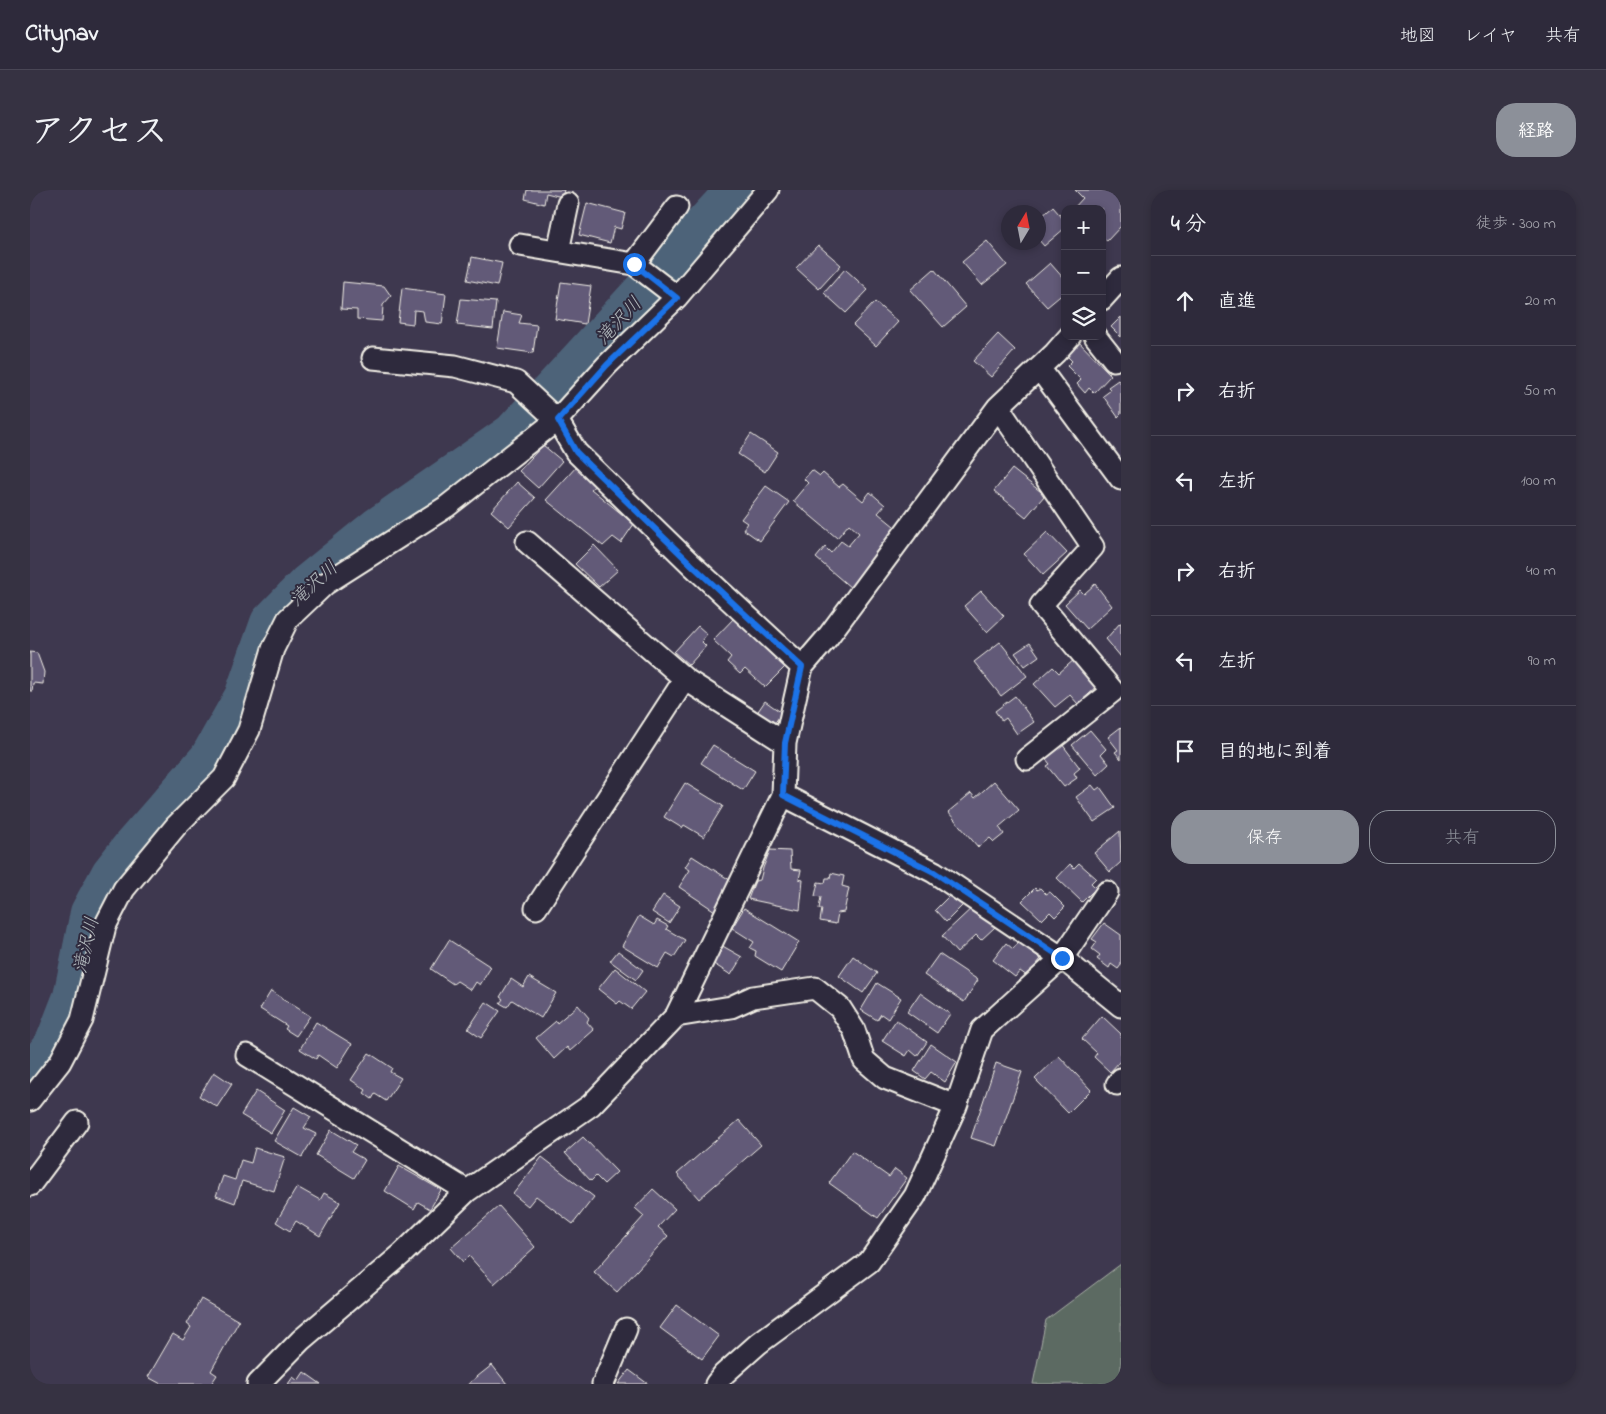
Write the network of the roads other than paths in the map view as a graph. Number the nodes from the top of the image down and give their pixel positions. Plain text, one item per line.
1 (768, 190) edge
2 (568, 204) dead end
3 (677, 207) dead end
4 (520, 244) dead end
5 (558, 251) junction
6 (634, 264) junction
7 (1121, 278) edge
8 (1106, 295) edge
9 (677, 298) junction
10 (1066, 340) edge
11 (1098, 340) edge
12 (373, 358) dead end
13 (1114, 360) dead end
14 (1039, 368) junction
15 (998, 407) junction
16 (558, 420) junction
17 (1121, 479) edge
18 (527, 542) dead end
19 (802, 667) junction
20 (685, 679) junction
21 (785, 743) junction
22 (1027, 760) dead end
23 (783, 795) junction
24 (1106, 892) dead end
25 (536, 908) dead end
26 (1062, 958) junction
27 (1121, 1006) edge
28 (676, 1016) junction
29 (247, 1055) dead end
30 (30, 1100) edge
31 (956, 1106) junction
32 (77, 1122) dead end
33 (30, 1185) edge
34 (467, 1191) junction
35 (626, 1329) dead end
36 (258, 1384) edge
37 (603, 1384) edge
38 (716, 1384) edge

1 - 9 street
2 - 5 street
3 - 6 street
4 - 5 street
5 - 6 street
6 - 9 street
7 - 8 street
9 - 16 street
10 - 14 street
11 - 13 street
12 - 16 street
14 - 15 street
14 - 17 street
15 - 19 street
15 - 22 street
16 - 19 street
16 - 30 street
18 - 20 street
19 - 21 street
20 - 21 street
20 - 25 street
21 - 23 street
23 - 26 street
23 - 28 street
24 - 26 street
26 - 27 street
26 - 31 street
28 - 31 street
28 - 34 street
29 - 34 street
31 - 38 street
32 - 33 street
34 - 36 street
35 - 37 street

